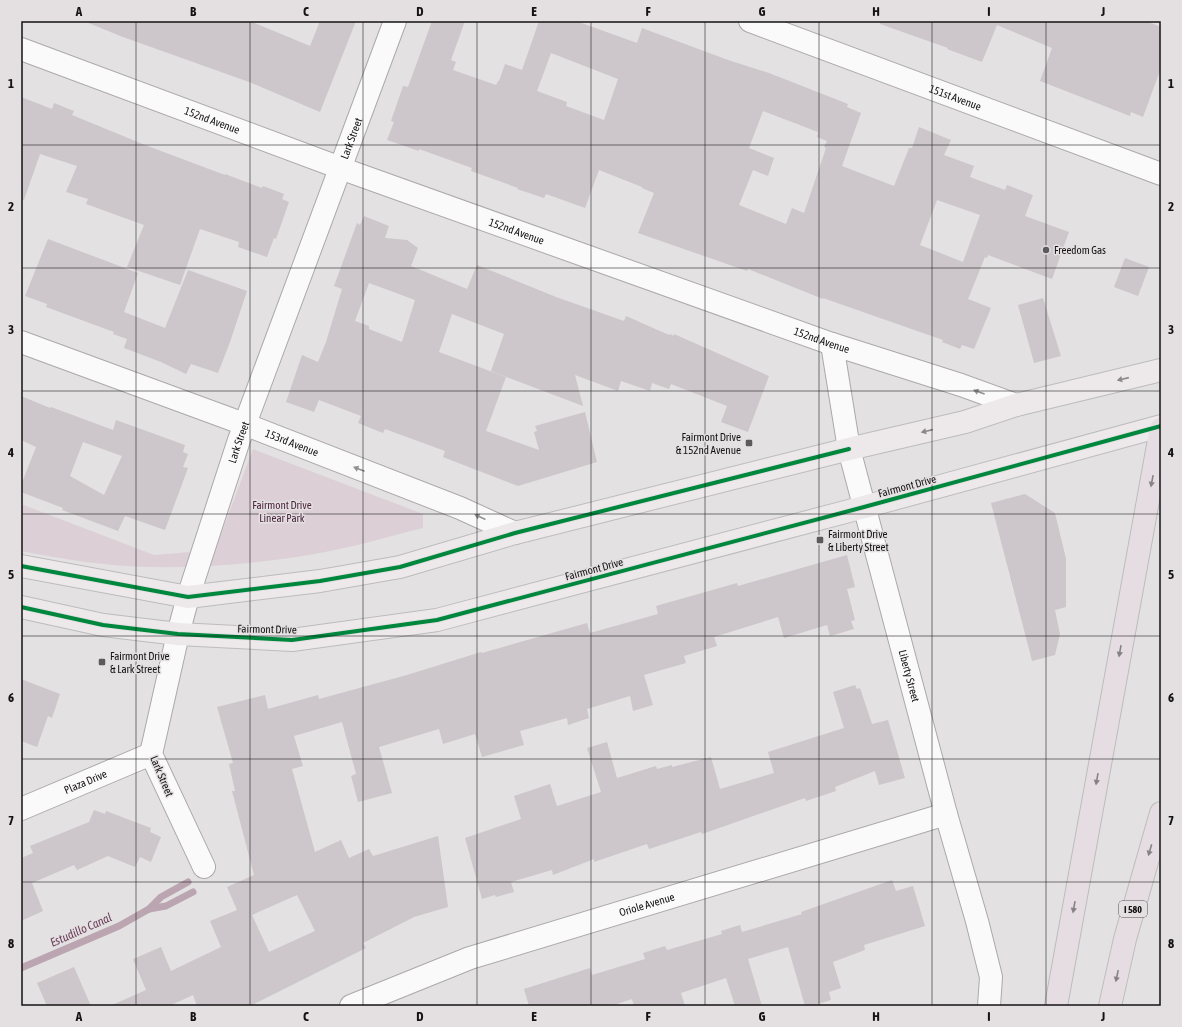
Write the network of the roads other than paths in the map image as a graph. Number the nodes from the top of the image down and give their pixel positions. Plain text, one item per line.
1 (395, 21) edge
2 (750, 21) edge
3 (21, 49) edge
4 (339, 168) junction
5 (1161, 174) edge
6 (21, 342) edge
7 (832, 344) junction
8 (1161, 370) edge
9 (1016, 405) junction
10 (244, 424) junction
11 (1161, 426) edge
12 (1161, 429) edge
13 (849, 449) junction
14 (864, 507) junction
15 (515, 532) junction
16 (21, 566) edge
17 (188, 597) junction
18 (21, 607) edge
19 (178, 634) junction
20 (151, 754) junction
21 (21, 809) edge
22 (1161, 812) edge
23 (946, 814) junction
24 (204, 867) dead end
25 (351, 1006) edge
26 (989, 1006) edge
27 (1056, 1006) edge
28 (1110, 1006) edge

1 - 4 street, Lark Street
2 - 5 street, 151st Avenue
3 - 4 street, 152nd Avenue
4 - 7 street, 152nd Avenue
4 - 10 street, Lark Street
6 - 10 street, 153rd Avenue
9 -> 7 street, 152nd Avenue
7 - 13 street, Liberty Street
8 -> 9 main road
9 -> 13 main road
15 -> 10 street, 153rd Avenue
10 - 17 street, Lark Street
11 - 14 main road, Fairmont Drive
12 -> 27 highway
13 - 14 street, Liberty Street
13 - 15 main road
14 - 19 main road, Fairmont Drive
14 - 23 street, Liberty Street
15 - 17 main road
16 - 17 main road
17 - 19 street, Lark Street
18 - 19 main road, Fairmont Drive
19 - 20 street, Lark Street
20 - 21 street, Plaza Drive
20 - 24 street, Lark Street
22 -> 28 highway, I 580
23 - 25 street, Oriole Avenue
23 - 26 street, Liberty Street

